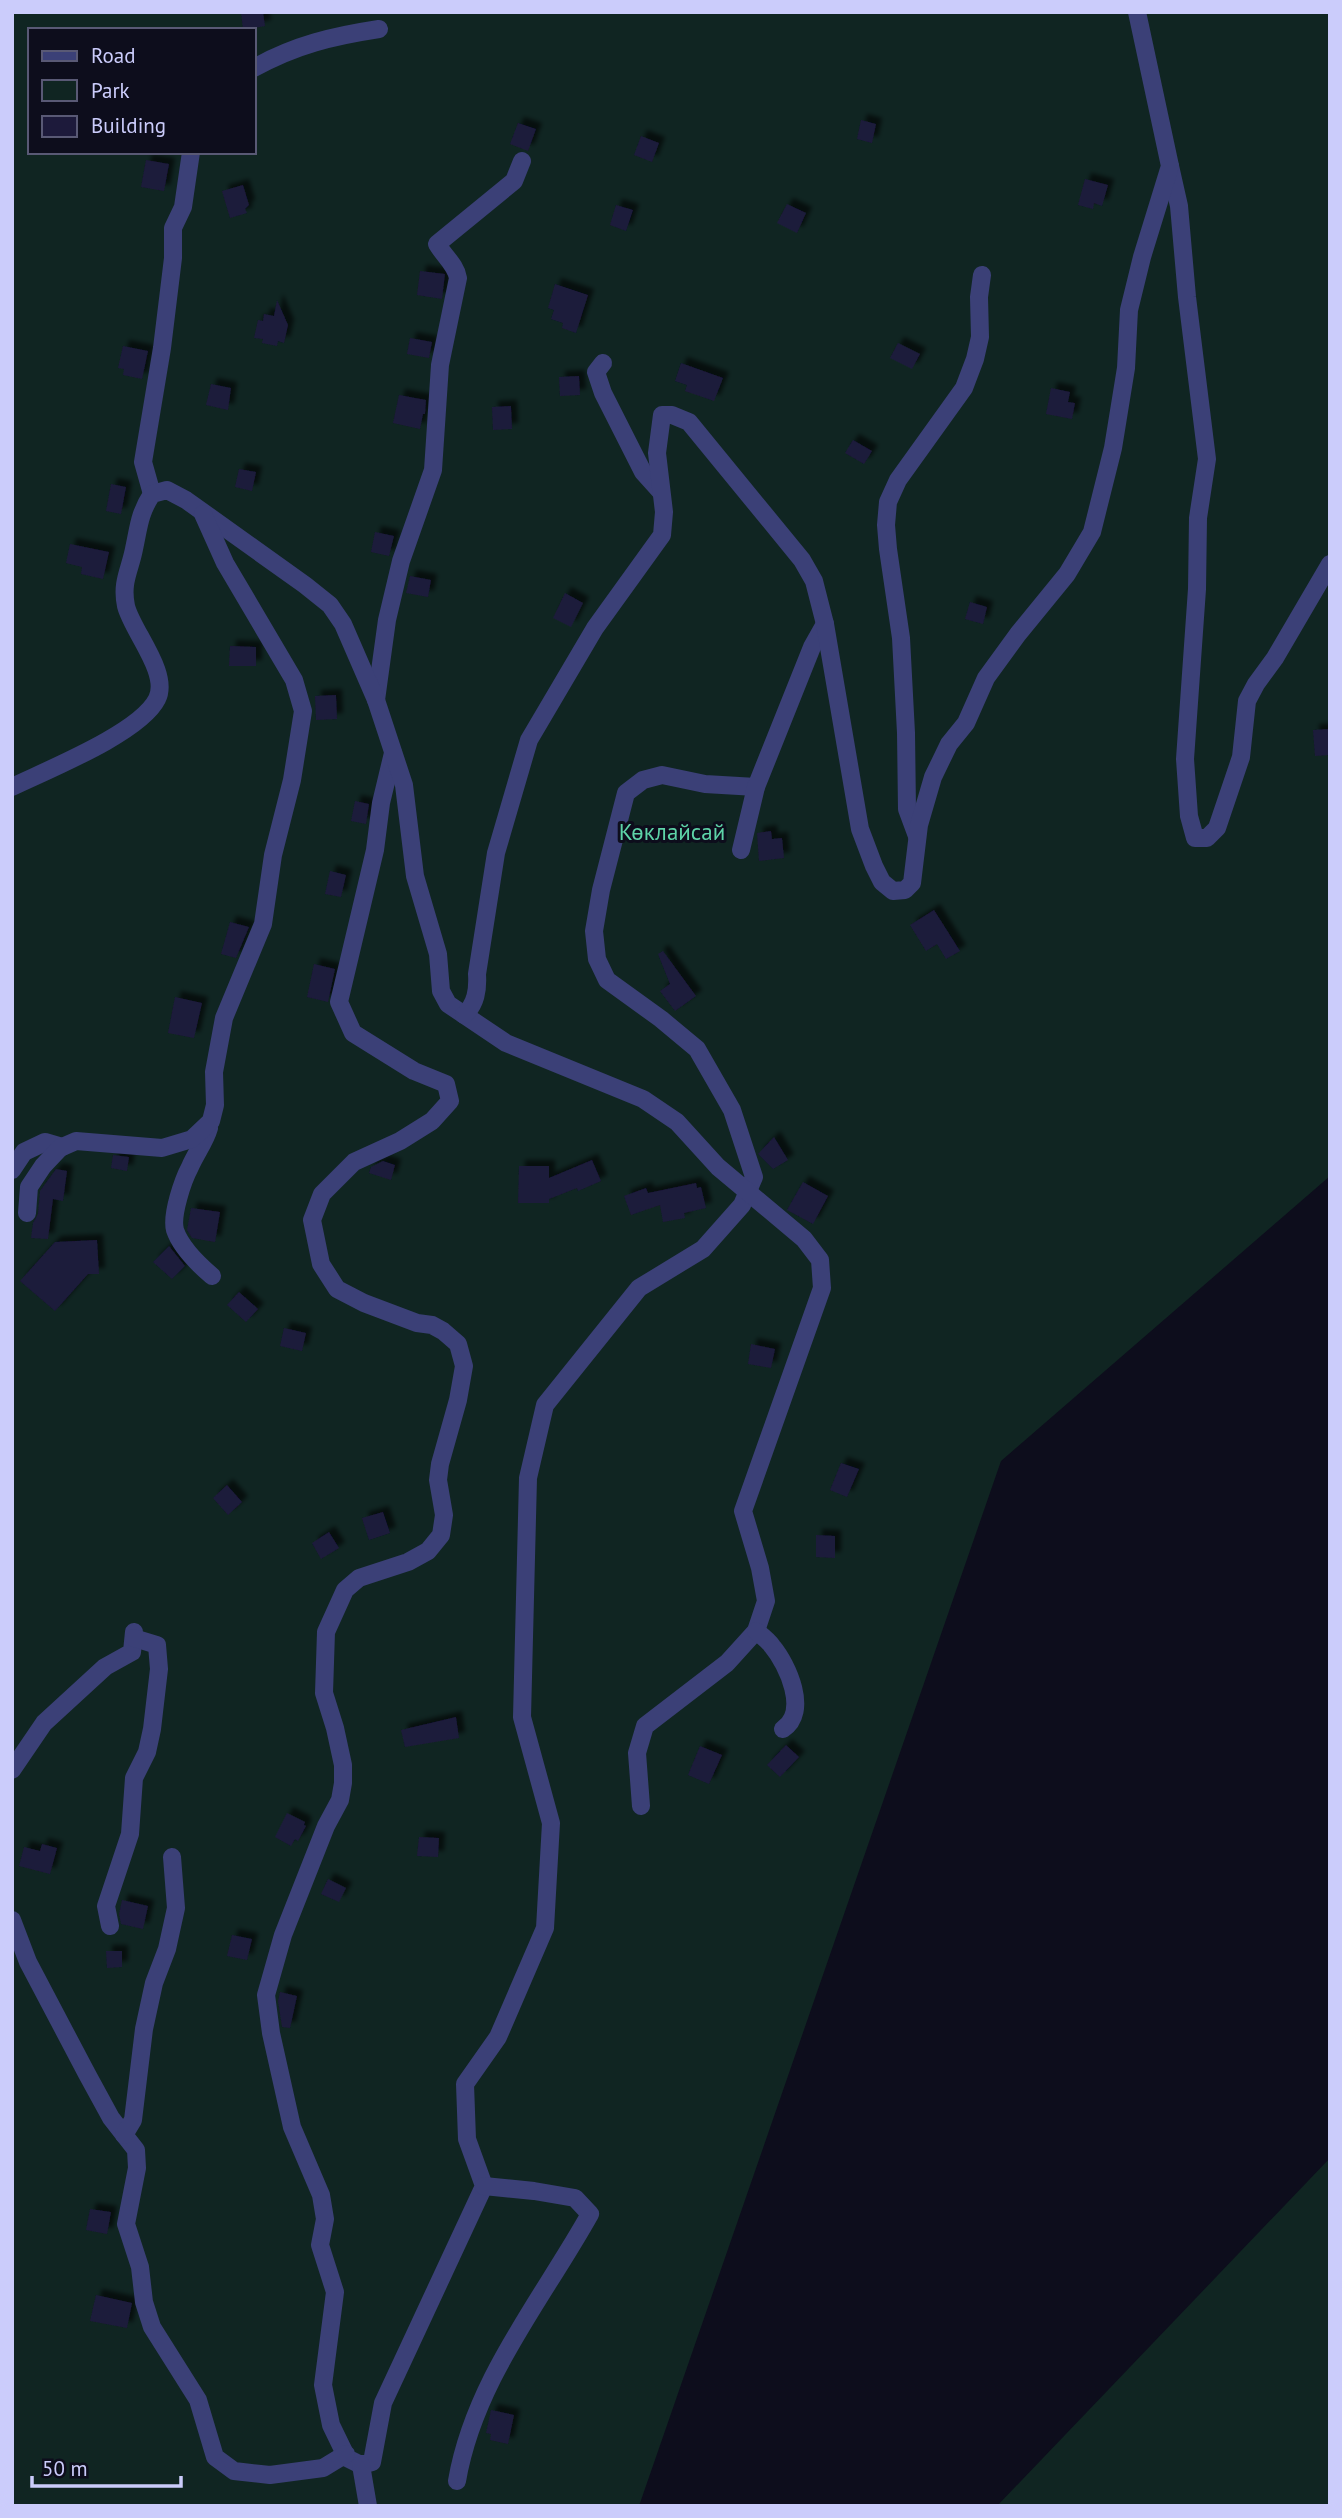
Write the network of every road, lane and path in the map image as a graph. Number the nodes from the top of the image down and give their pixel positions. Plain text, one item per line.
1 (1137, 12) edge
2 (379, 29) dead end
3 (256, 67) edge
4 (191, 154) edge
5 (522, 161) dead end
6 (1170, 166) junction
7 (982, 275) dead end
8 (603, 363) dead end
9 (662, 492) junction
10 (152, 494) junction
11 (203, 514) junction
12 (1330, 564) edge
13 (825, 624) junction
14 (376, 699) junction
15 (393, 753) junction
16 (12, 787) edge
17 (756, 787) junction
18 (918, 839) junction
19 (741, 850) dead end
20 (464, 1015) junction
21 (211, 1121) junction
22 (62, 1147) junction
23 (12, 1170) edge
24 (746, 1191) junction
25 (27, 1213) dead end
26 (212, 1276) dead end
27 (756, 1631) junction
28 (783, 1729) dead end
29 (12, 1770) edge
30 (641, 1806) dead end
31 (172, 1857) dead end
32 (12, 1920) edge
33 (110, 1926) dead end
34 (124, 2135) junction
35 (484, 2186) junction
36 (353, 2460) junction
37 (457, 2481) dead end
38 (368, 2506) edge

1 - 6 street
2 - 3 street
4 - 10 street
5 - 14 street
6 - 12 street
6 - 18 street
7 - 18 street
8 - 9 street
9 - 13 street
9 - 20 street
10 - 11 street
10 - 16 street
11 - 14 street
11 - 21 street
13 - 17 street
13 - 18 street
14 - 15 street
15 - 20 street
15 - 36 street
17 - 19 street
17 - 24 street
20 - 24 street
21 - 22 street
21 - 26 street
22 - 23 street
22 - 25 street
24 - 27 street
24 - 35 street
27 - 28 street
27 - 30 street
29 - 33 street
31 - 34 street
32 - 34 street
34 - 36 street
35 - 36 street
35 - 37 street
36 - 38 street

